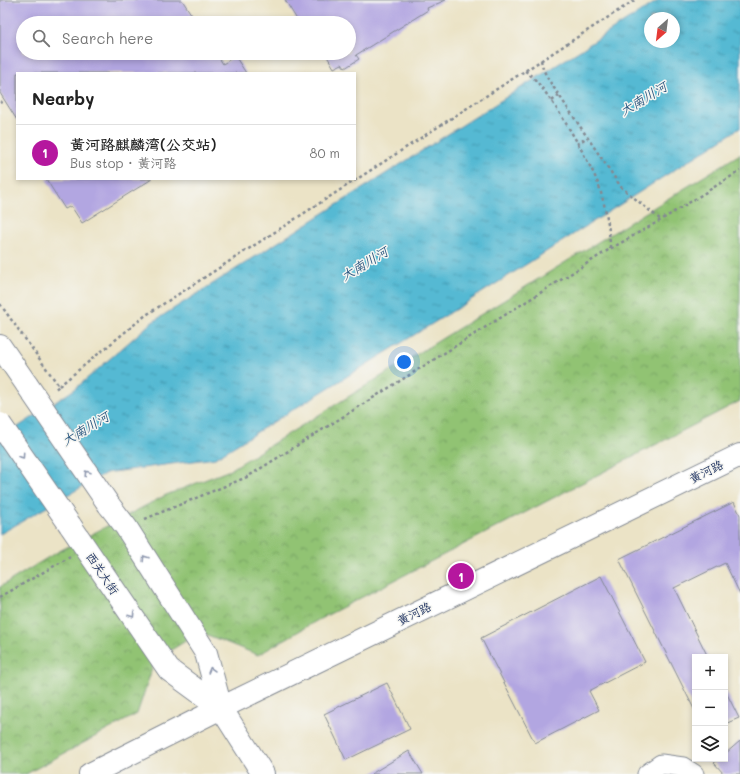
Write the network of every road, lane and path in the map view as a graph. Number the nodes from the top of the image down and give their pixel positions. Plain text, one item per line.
1 (635, 0) edge
2 (541, 60) junction
3 (524, 71) junction
4 (559, 95) junction
5 (4, 100) dead end
6 (552, 101) junction
7 (0, 102) edge
8 (586, 138) junction
9 (577, 144) junction
10 (740, 171) edge
11 (356, 179) edge
12 (355, 180) edge
13 (662, 220) junction
14 (610, 249) junction
15 (0, 346) edge
16 (59, 386) dead end
17 (0, 424) edge
18 (740, 455) edge
19 (126, 527) junction
20 (86, 548) junction
21 (0, 597) edge
22 (221, 708) junction
23 (90, 774) edge
24 (263, 774) edge
25 (647, 774) edge
26 (694, 774) edge

1 - 2 path
2 - 3 path
2 - 4 path
3 - 6 path
3 - 11 path
4 - 6 path
4 - 8 path
5 - 7 path
6 - 9 path
8 - 9 path
8 - 13 path
9 - 14 path
10 - 13 path
12 - 16 path
13 - 14 path
14 - 19 path
19 -> 15 main road, 西关大街, bridge
17 -> 20 main road, 西关大街, bridge
18 - 22 main road, 黄河路
22 -> 19 main road, 西关大街
20 - 21 path
20 -> 22 main road, 西关大街
22 - 23 main road, 黄河路
22 - 24 main road, 西关大街
25 - 26 lane

